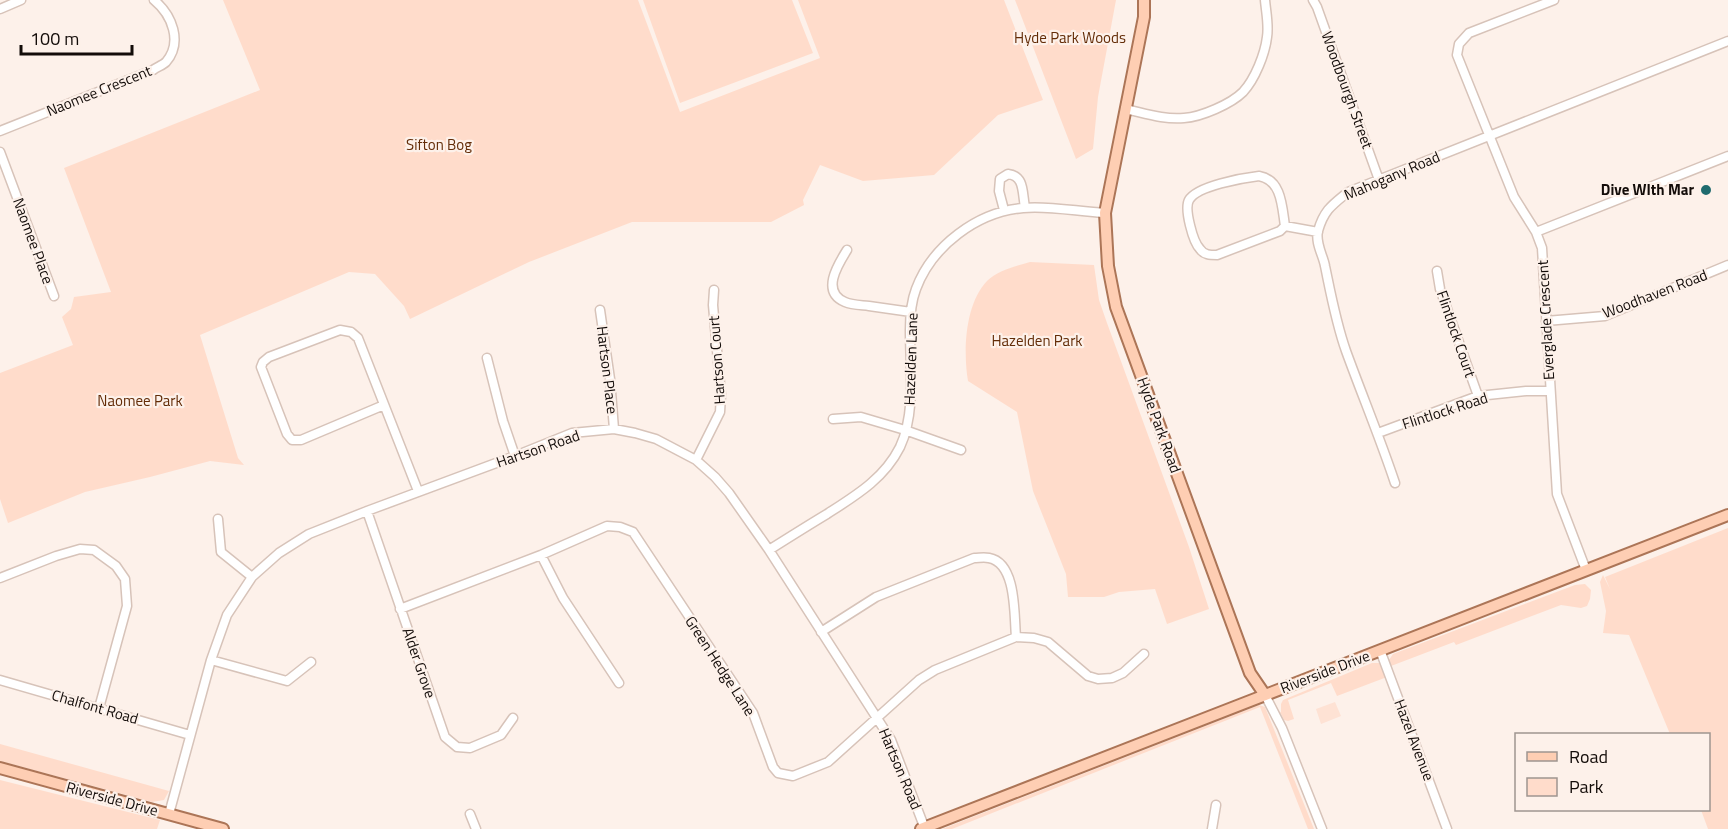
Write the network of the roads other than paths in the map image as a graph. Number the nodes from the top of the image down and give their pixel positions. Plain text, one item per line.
1 (21, 0) edge
2 (154, 0) edge
3 (1144, 0) edge
4 (1265, 0) edge
5 (1313, 0) edge
6 (1554, 0) edge
7 (0, 9) edge
8 (1728, 41) edge
9 (1125, 109) junction
10 (0, 131) edge
11 (1489, 136) junction
12 (0, 152) edge
13 (1728, 156) edge
14 (1379, 180) junction
15 (1025, 207) junction
16 (1004, 210) junction
17 (1105, 213) junction
18 (1286, 226) junction
19 (1318, 232) junction
20 (1536, 232) junction
21 (847, 250) dead end
22 (1728, 266) edge
23 (1437, 271) dead end
24 (714, 291) dead end
25 (54, 296) dead end
26 (600, 310) dead end
27 (911, 312) junction
28 (1546, 321) junction
29 (487, 358) dead end
30 (1550, 392) junction
31 (1478, 396) junction
32 (384, 405) junction
33 (833, 419) dead end
34 (614, 429) junction
35 (905, 430) junction
36 (1378, 434) junction
37 (961, 450) dead end
38 (515, 456) junction
39 (696, 460) junction
40 (1395, 483) dead end
41 (418, 491) junction
42 (367, 511) junction
43 (1728, 515) edge
44 (218, 519) dead end
45 (769, 550) junction
46 (541, 555) junction
47 (1586, 570) junction
48 (252, 577) junction
49 (0, 578) edge
50 (400, 609) junction
51 (821, 632) junction
52 (1016, 638) junction
53 (1380, 650) junction
54 (1144, 654) dead end
55 (211, 660) junction
56 (311, 662) dead end
57 (0, 680) edge
58 (619, 683) dead end
59 (1265, 695) junction
60 (99, 708) junction
61 (877, 717) junction
62 (513, 718) dead end
63 (190, 735) junction
64 (0, 768) edge
65 (1216, 805) dead end
66 (169, 814) junction
67 (470, 814) dead end
68 (223, 829) edge
69 (476, 829) edge
70 (924, 829) edge
71 (1212, 829) edge
72 (1322, 829) edge
73 (1447, 829) edge

1 - 7 street
2 - 10 street, Naomee Crescent
3 - 9 main road, Hyde Park Road
4 - 9 street
5 - 14 street, Woodbourgh Street
6 - 11 street, Everglade Crescent
8 - 11 street, Mahogany Road
9 - 17 main road, Hyde Park Road
11 - 14 street, Mahogany Road
11 - 20 street, Everglade Crescent
12 - 25 street, Naomee Place
13 - 20 street
14 - 19 street, Mahogany Road
15 - 16 street, Hazelden Lane
15 - 16 street
15 - 17 street, Hazelden Lane
16 - 27 street, Hazelden Lane
17 - 59 main road, Hyde Park Road
18 - 18 street
18 - 19 street
19 - 36 street
20 - 28 street, Everglade Crescent
21 - 27 street
22 - 28 street, Woodhaven Road
23 - 31 street, Flintlock Court
24 - 39 street, Hartson Court
26 - 34 street, Hartson Place
27 - 35 street, Hazelden Lane
28 - 30 street, Everglade Crescent
29 - 38 street
30 - 31 street, Flintlock Road
30 - 47 street, Everglade Crescent
31 - 36 street, Flintlock Road
32 - 32 street
32 - 41 street
33 - 35 street
34 - 38 street, Hartson Road
34 - 39 street, Hartson Road
35 - 37 street
35 - 45 street, Hazelden Lane
36 - 40 street
38 - 41 street, Hartson Road
39 - 45 street, Hartson Road
41 - 42 street, Hartson Road
42 - 48 street, Hartson Road
42 - 50 street, Alder Grove
43 - 47 main road, Riverside Drive
44 - 48 street
45 - 51 street, Hartson Road
46 - 50 street, Green Hedge Lane
46 - 58 street
46 - 61 street, Green Hedge Lane
47 - 53 main road, Riverside Drive
48 - 55 street, Hartson Road
49 - 60 street
50 - 62 street, Alder Grove
51 - 52 street
51 - 61 street, Hartson Road
52 - 54 street, Green Hedge Lane
52 - 61 street, Green Hedge Lane
53 - 59 main road, Riverside Drive
53 - 73 street, Hazel Avenue
55 - 56 street
55 - 63 street, Hartson Road
57 - 60 street, Chalfont Road
59 - 70 main road, Riverside Drive
59 - 72 street, Hyde Park Road
60 - 63 street, Chalfont Road
61 - 70 street, Hartson Road
63 - 66 street, Hartson Road
64 - 66 main road, Riverside Drive
65 - 71 street
66 - 68 main road, Riverside Drive
67 - 69 street

